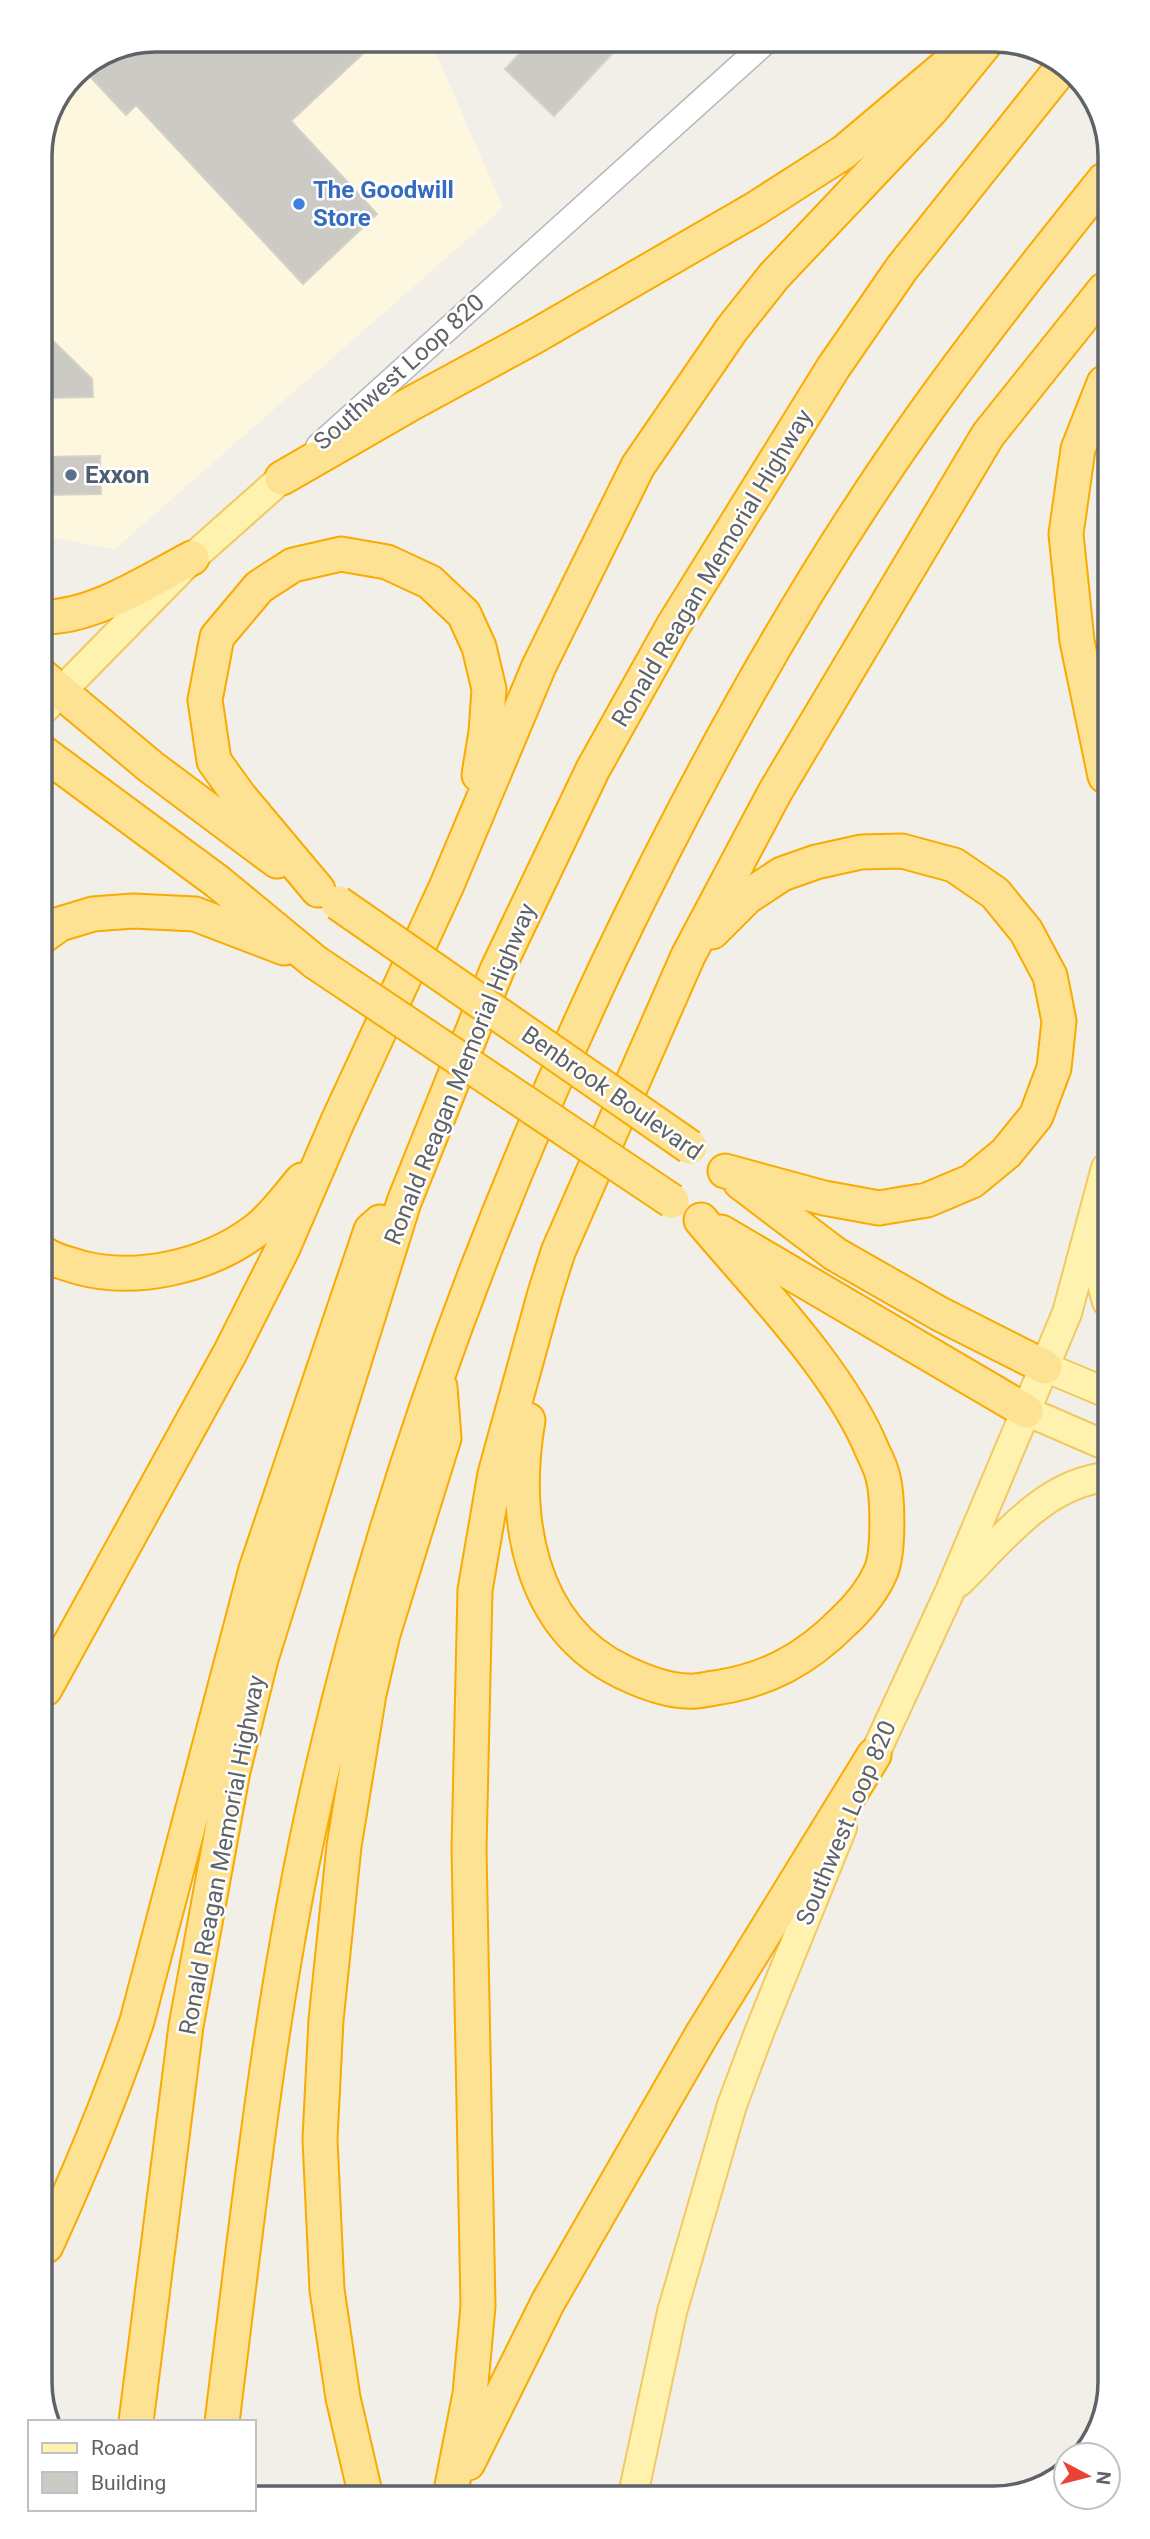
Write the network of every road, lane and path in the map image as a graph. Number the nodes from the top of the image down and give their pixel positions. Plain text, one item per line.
1 (754, 53) edge
2 (961, 53) edge
3 (977, 53) edge
4 (1057, 74) edge
5 (1098, 188) edge
6 (1098, 298) edge
7 (1098, 398) edge
8 (282, 478) junction
9 (192, 558) junction
10 (53, 617) edge
11 (53, 688) edge
12 (53, 697) edge
13 (1098, 742) edge
14 (53, 760) edge
15 (476, 812) junction
16 (328, 896) junction
17 (53, 929) edge
18 (688, 956) junction
19 (313, 960) junction
20 (321, 1160) junction
21 (725, 1171) junction
22 (1098, 1200) edge
23 (404, 1202) junction
24 (701, 1220) junction
25 (1089, 1237) junction
26 (53, 1260) edge
27 (1098, 1270) edge
28 (545, 1293) junction
29 (1045, 1367) junction
30 (439, 1368) junction
31 (1098, 1389) edge
32 (1026, 1411) junction
33 (1098, 1442) edge
34 (1098, 1478) edge
35 (950, 1591) junction
36 (53, 1674) edge
37 (874, 1755) junction
38 (53, 2231) edge
39 (136, 2420) edge
40 (222, 2420) edge
41 (363, 2486) edge
42 (453, 2486) edge
43 (456, 2486) edge
44 (635, 2486) edge

1 - 8 street, Southwest Loop 820
2 - 8 highway
3 - 15 highway
4 - 23 highway, Ronald Reagan Memorial Highway
5 - 30 highway
6 - 18 highway
7 - 13 highway
8 - 9 main road, Southwest Loop 820
9 - 10 highway
9 - 11 main road, Southwest Loop 820
12 - 16 highway, Benbrook Boulevard
14 - 19 highway
15 - 16 highway
15 - 20 highway
16 - 21 highway, Benbrook Boulevard, bridge
17 - 19 highway
18 - 21 highway
18 - 28 highway
19 - 24 highway, bridge
20 - 26 highway
20 - 36 highway
21 - 29 highway, Benbrook Boulevard
22 - 25 main road, Southwest Loop 820
23 - 38 highway
23 - 39 highway, Ronald Reagan Memorial Highway
24 - 28 highway
24 - 32 highway
25 - 27 main road
25 - 29 main road, Southwest Loop 820
28 - 42 highway
29 - 31 main road, Benbrook Boulevard
29 - 32 main road, Southwest Loop 820
30 - 40 highway
30 - 41 highway
32 - 33 main road
32 - 35 main road, Southwest Loop 820
34 - 35 main road
35 - 37 main road, Southwest Loop 820
37 - 43 highway
37 - 44 main road, Southwest Loop 820

